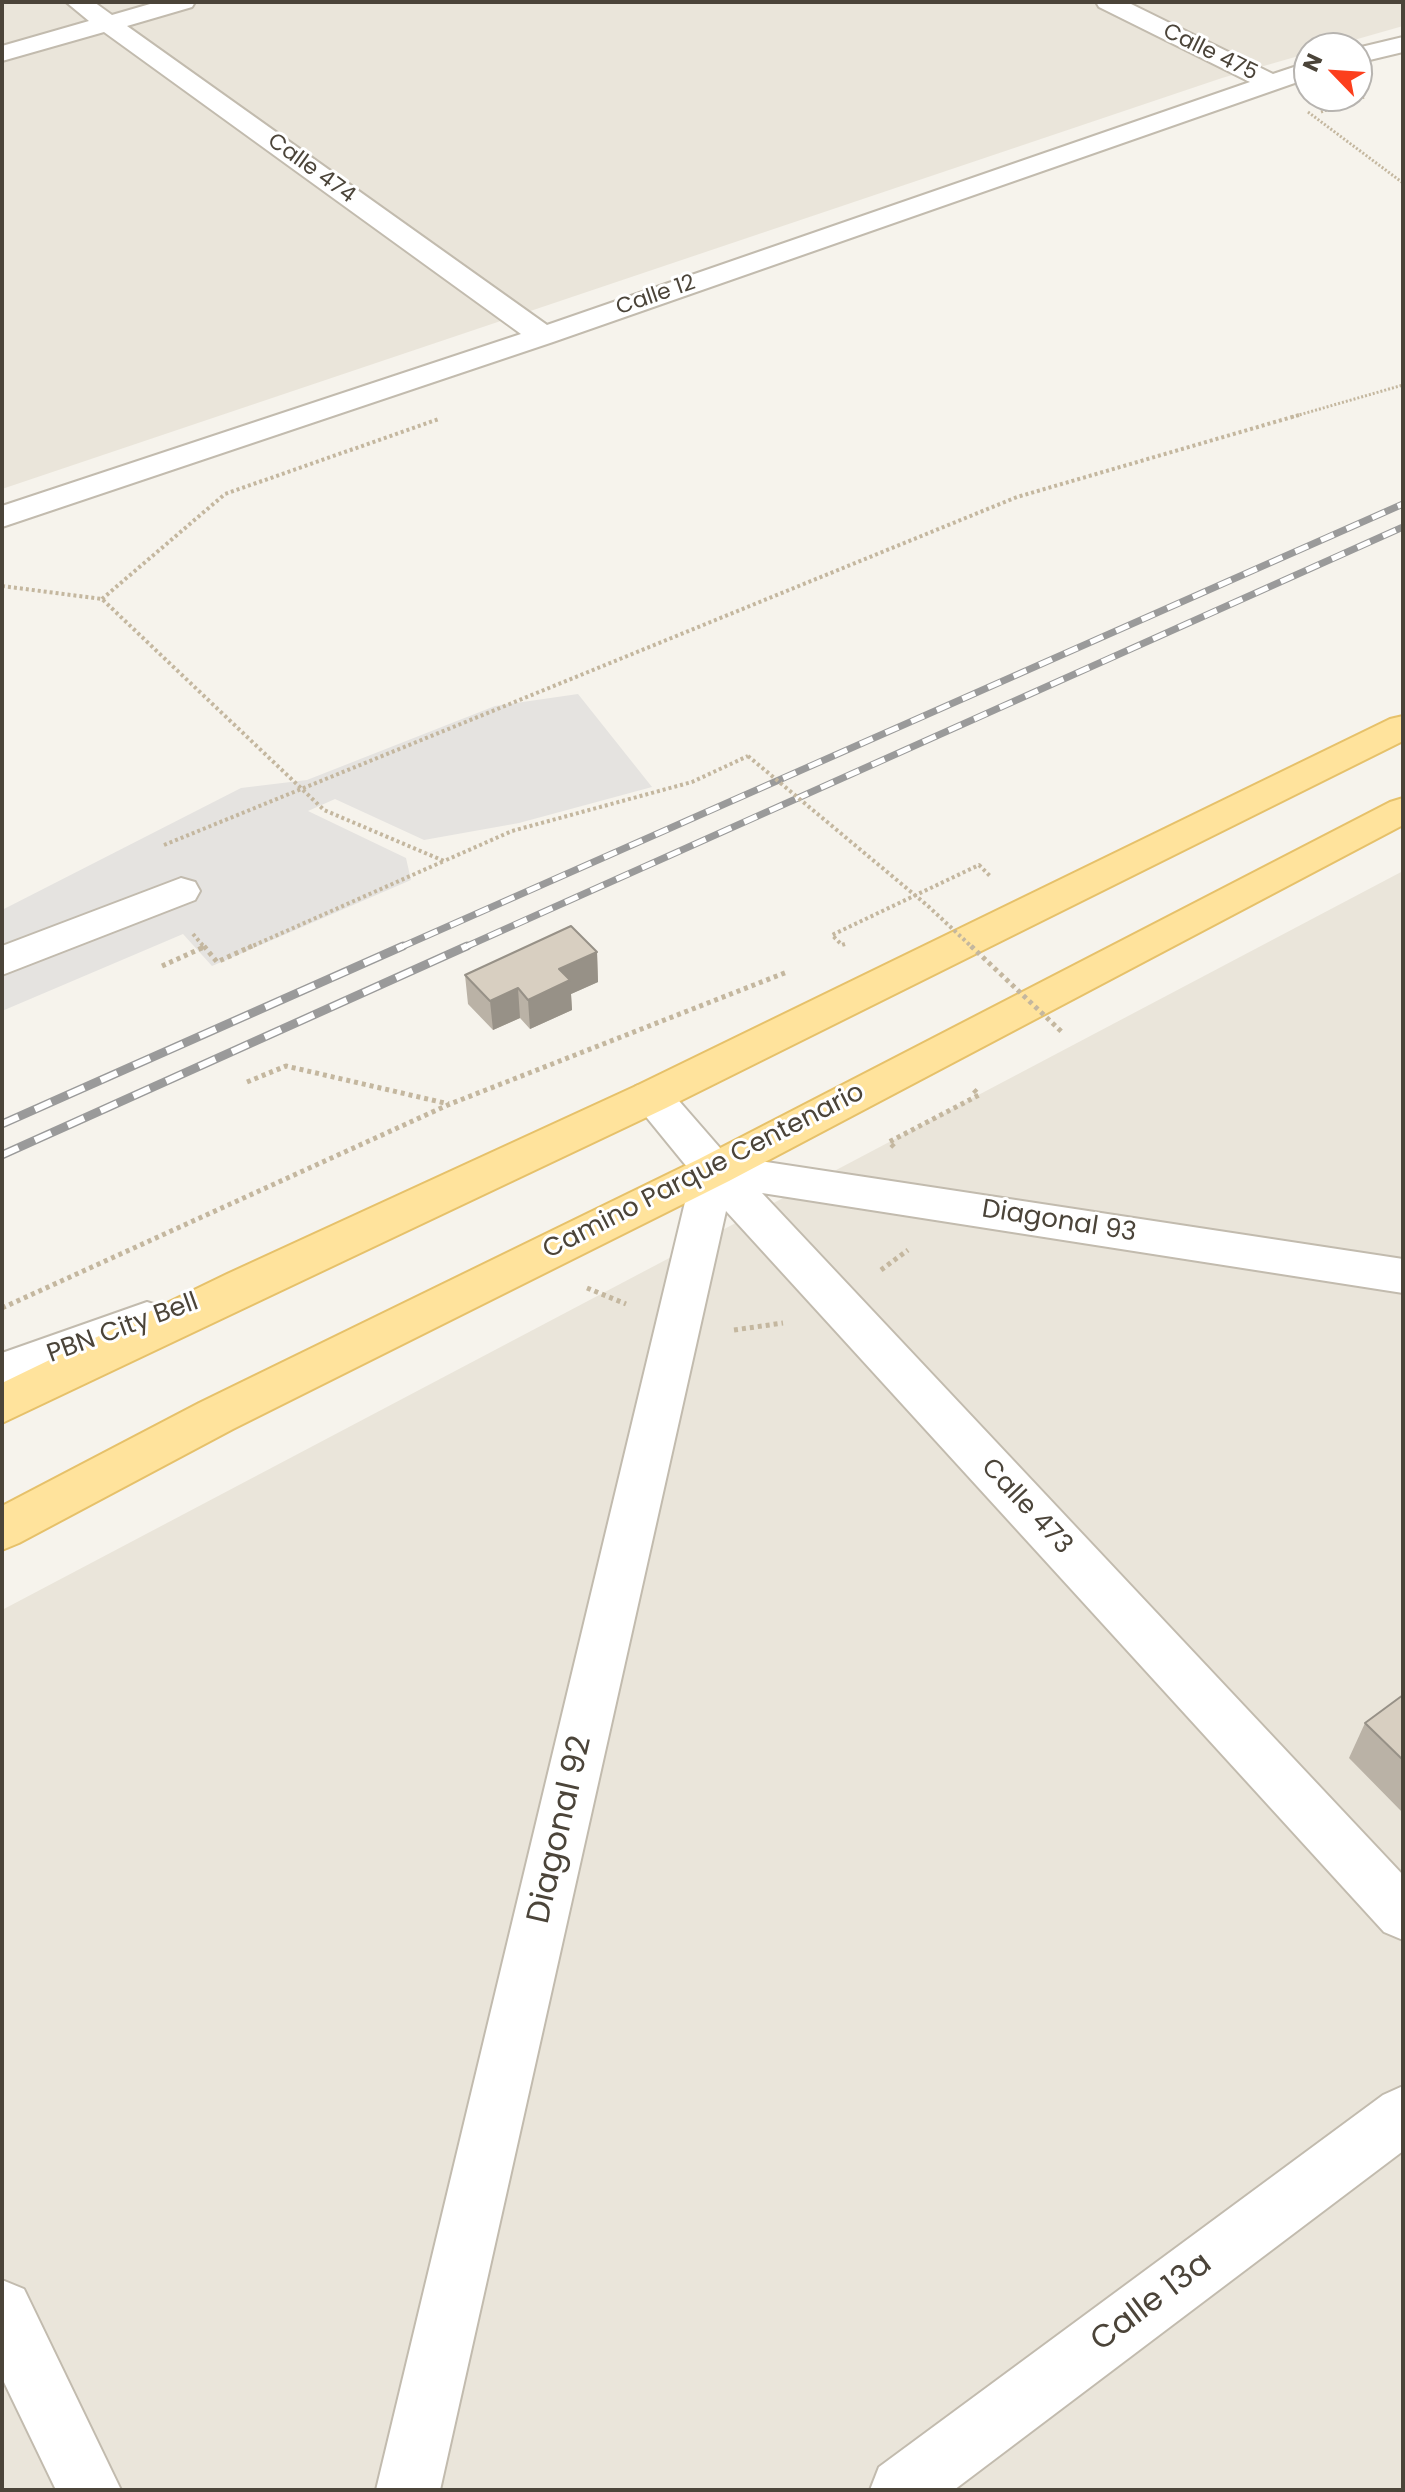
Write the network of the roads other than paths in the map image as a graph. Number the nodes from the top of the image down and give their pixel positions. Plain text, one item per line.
1 (78, 2) edge
2 (183, 2) edge
3 (1108, 2) edge
4 (108, 23) junction
5 (1403, 44) edge
6 (1373, 52) edge
7 (2, 54) edge
8 (1293, 75) edge
9 (1269, 82) junction
10 (543, 336) junction
11 (2, 517) edge
12 (1403, 727) edge
13 (1403, 810) edge
14 (184, 909) road end
15 (2, 961) edge
16 (651, 1097) junction
17 (714, 1170) junction
18 (1403, 1276) edge
19 (243, 1286) junction
20 (2, 1372) edge
21 (2, 1404) edge
22 (2, 1529) edge
23 (1403, 1914) edge
24 (1403, 2115) edge
25 (2, 2311) edge
26 (89, 2490) edge
27 (408, 2490) edge
28 (902, 2490) edge

1 - 4 street, Calle 474
2 - 4 street
3 - 9 street, Calle 475
4 - 7 street
4 - 10 street, Calle 474
5 - 6 street
8 - 9 street, Calle 12
9 - 10 street, Calle 12
10 - 11 street, Calle 12
12 - 16 main road
13 - 17 main road, Camino Parque Centenario
14 - 15 street
16 - 17 street, Calle 473
16 - 19 main road
17 - 18 street, Diagonal 93
17 - 22 main road, Camino Parque Centenario
17 - 23 street, Calle 473
17 - 27 street, Diagonal 92
19 - 20 street, PBN City Bell
19 - 21 main road
24 - 28 street, Calle 13a
25 - 26 street

